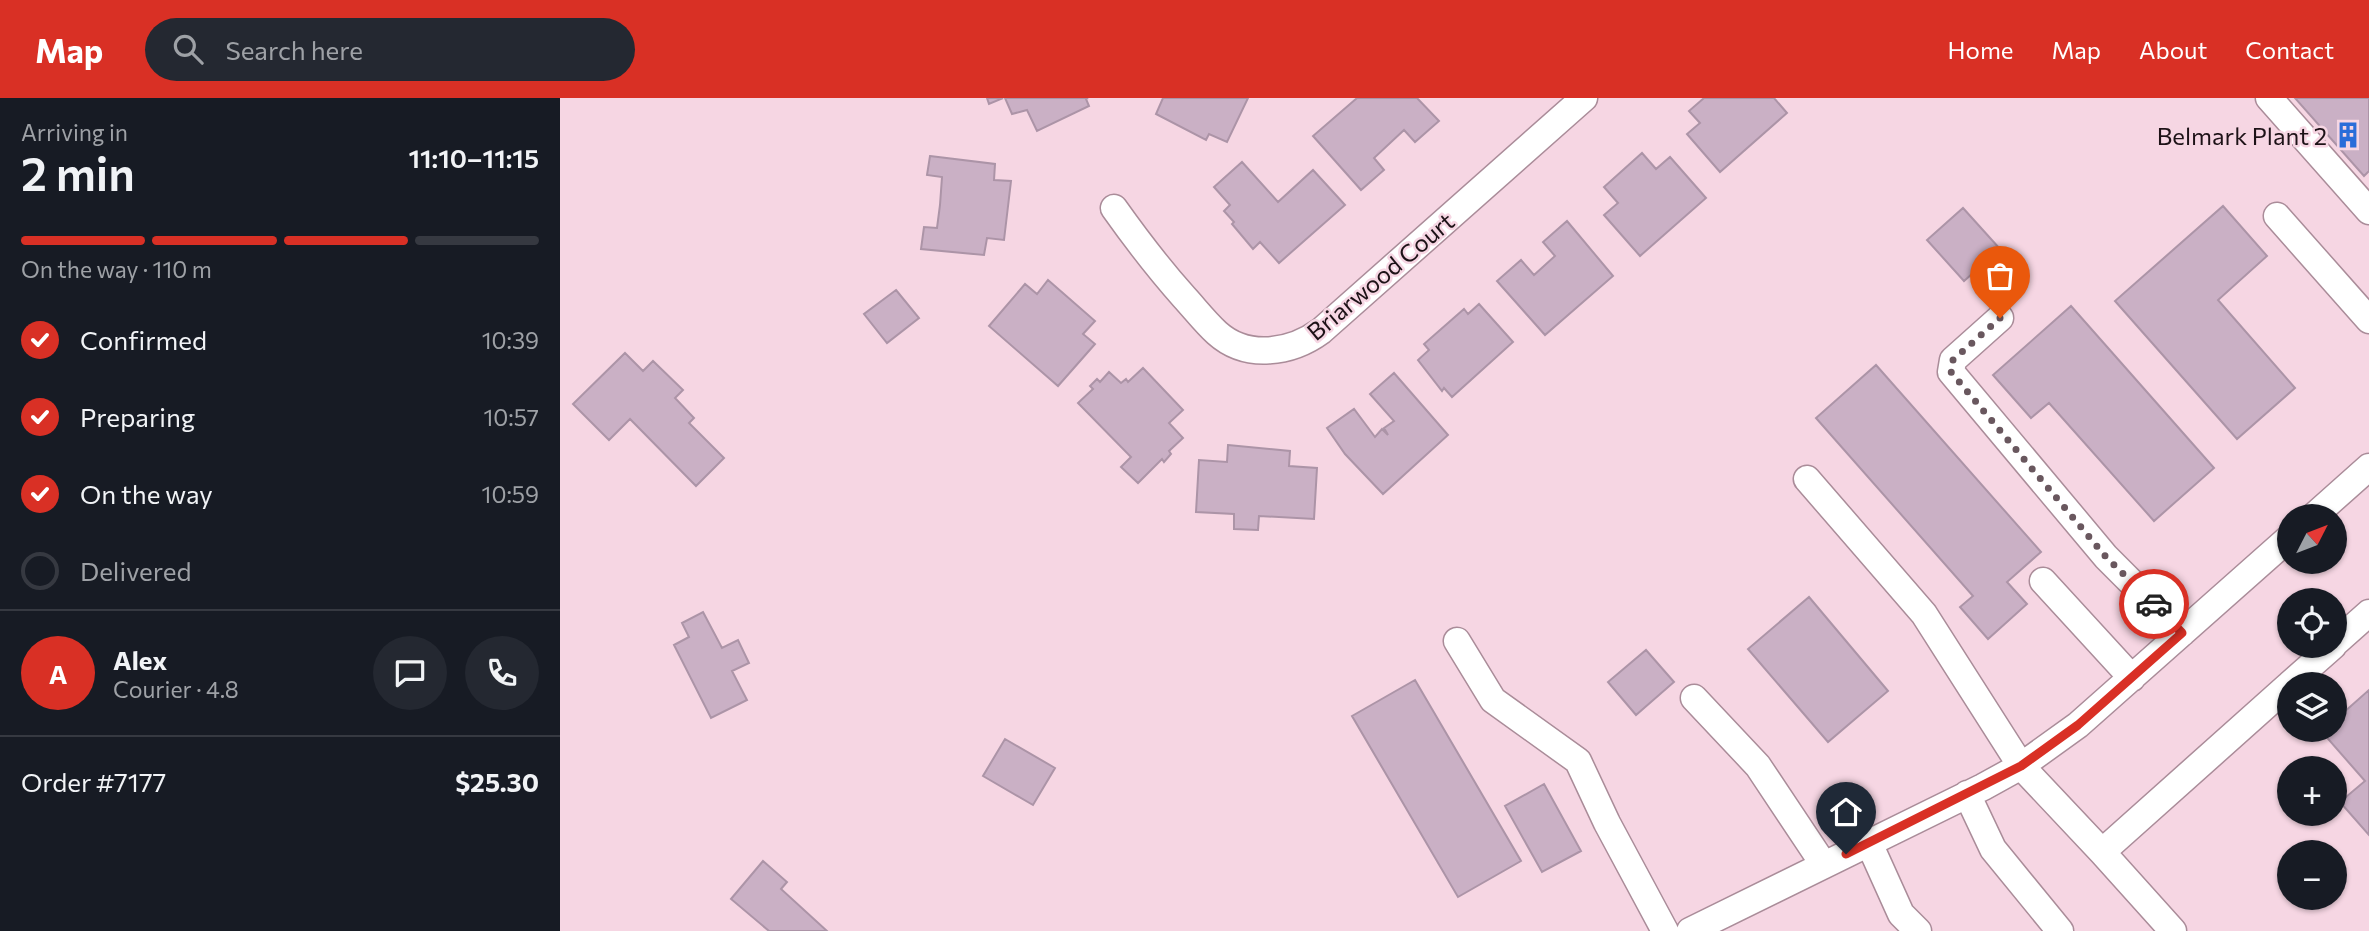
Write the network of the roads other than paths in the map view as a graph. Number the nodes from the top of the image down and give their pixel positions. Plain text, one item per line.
1 (1584, 98) edge
2 (2269, 98) edge
3 (1114, 208) dead end
4 (2369, 211) edge
5 (2277, 216) dead end
6 (2000, 318) dead end
7 (2369, 320) edge
8 (2369, 467) edge
9 (1807, 479) dead end
10 (2327, 504) edge
11 (2277, 549) edge
12 (2043, 581) dead end
13 (2369, 613) edge
14 (2182, 633) junction
15 (2347, 633) edge
16 (1457, 641) dead end
17 (2319, 658) edge
18 (2304, 672) edge
19 (2132, 678) junction
20 (2277, 696) edge
21 (1694, 698) dead end
22 (2021, 766) junction
23 (1967, 794) junction
24 (1869, 843) junction
25 (2102, 852) junction
26 (1824, 865) junction
27 (1665, 931) edge
28 (1690, 931) edge
29 (1918, 931) edge
30 (2060, 931) edge
31 (2173, 931) edge

1 - 3 street, Briarwood Court
2 - 4 street
5 - 7 street
6 - 14 street
8 - 10 street
9 - 22 street
11 - 14 street
12 - 19 street
13 - 15 street
14 - 19 street
16 - 27 street
17 - 18 street
19 - 22 street
20 - 25 street
21 - 26 street
22 - 23 street
22 - 25 street
23 - 24 street
23 - 30 street
24 - 26 street
24 - 29 street
25 - 31 street
26 - 28 street

